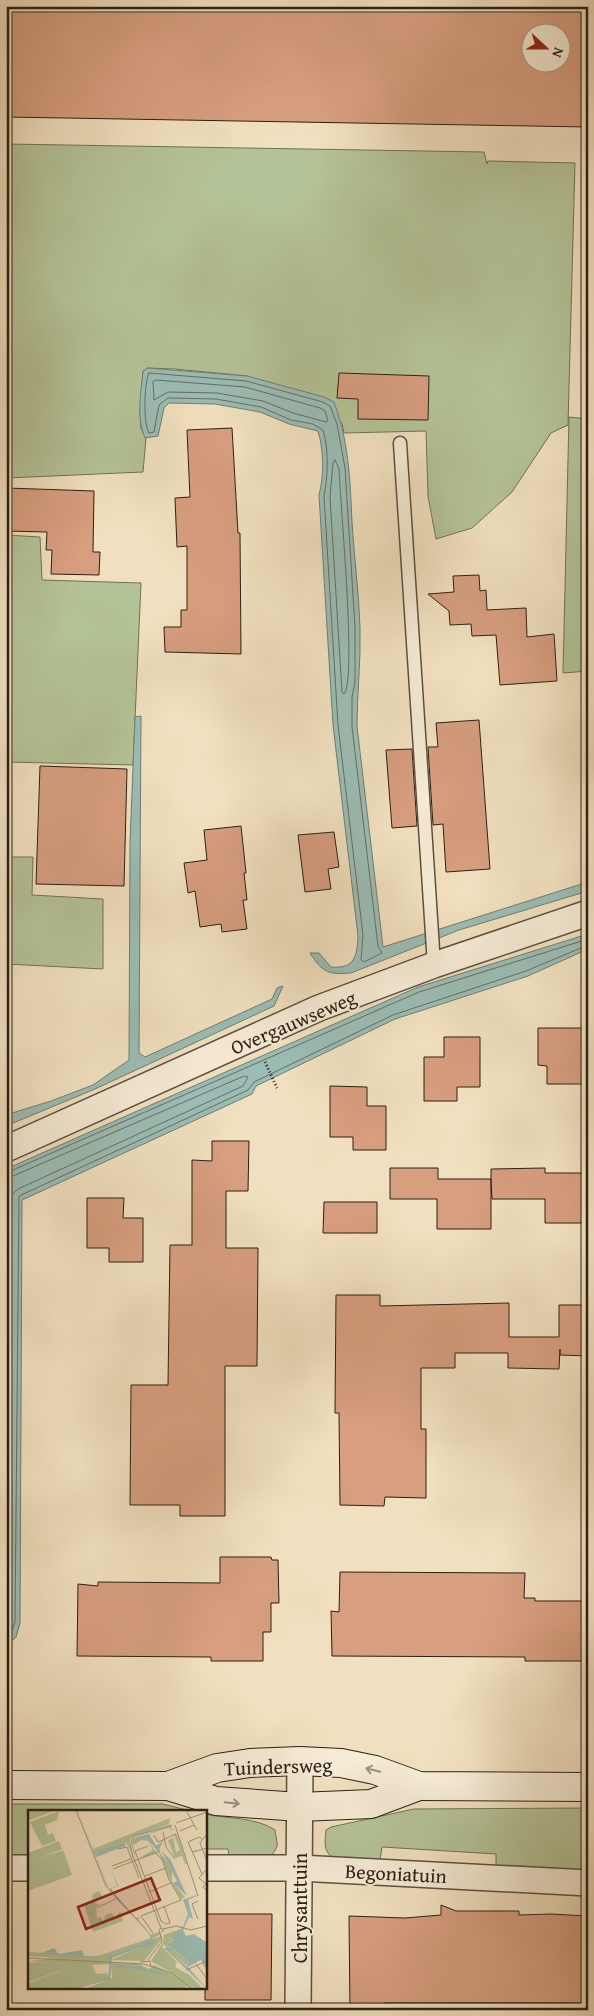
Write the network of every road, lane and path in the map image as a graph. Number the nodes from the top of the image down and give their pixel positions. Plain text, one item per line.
1 (400, 443) dead end
2 (588, 913) edge
3 (433, 953) junction
4 (263, 1058) dead end
5 (277, 1088) dead end
6 (6, 1149) edge
7 (300, 1761) junction
8 (6, 1785) edge
9 (168, 1786) junction
10 (419, 1786) junction
11 (588, 1787) edge
12 (299, 1807) junction
13 (6, 1868) edge
14 (28, 1868) edge
15 (206, 1868) edge
16 (299, 1868) junction
17 (588, 1883) edge
18 (298, 2010) edge

1 - 3 lane
2 - 3 street, Overgauwseweg
3 - 6 street, Overgauwseweg
4 - 5 path
7 - 9 main road, Tuindersweg
10 -> 7 main road, Tuindersweg
7 - 12 street, Chrysanttuin
8 - 9 main road, Tuindersweg
9 -> 12 main road, Tuindersweg
10 - 11 main road, Tuindersweg
10 - 12 main road, Tuindersweg
12 - 16 street, Chrysanttuin
13 - 14 street
15 - 16 street, Begoniatuin
16 - 17 street, Begoniatuin
16 - 18 street, Chrysanttuin

